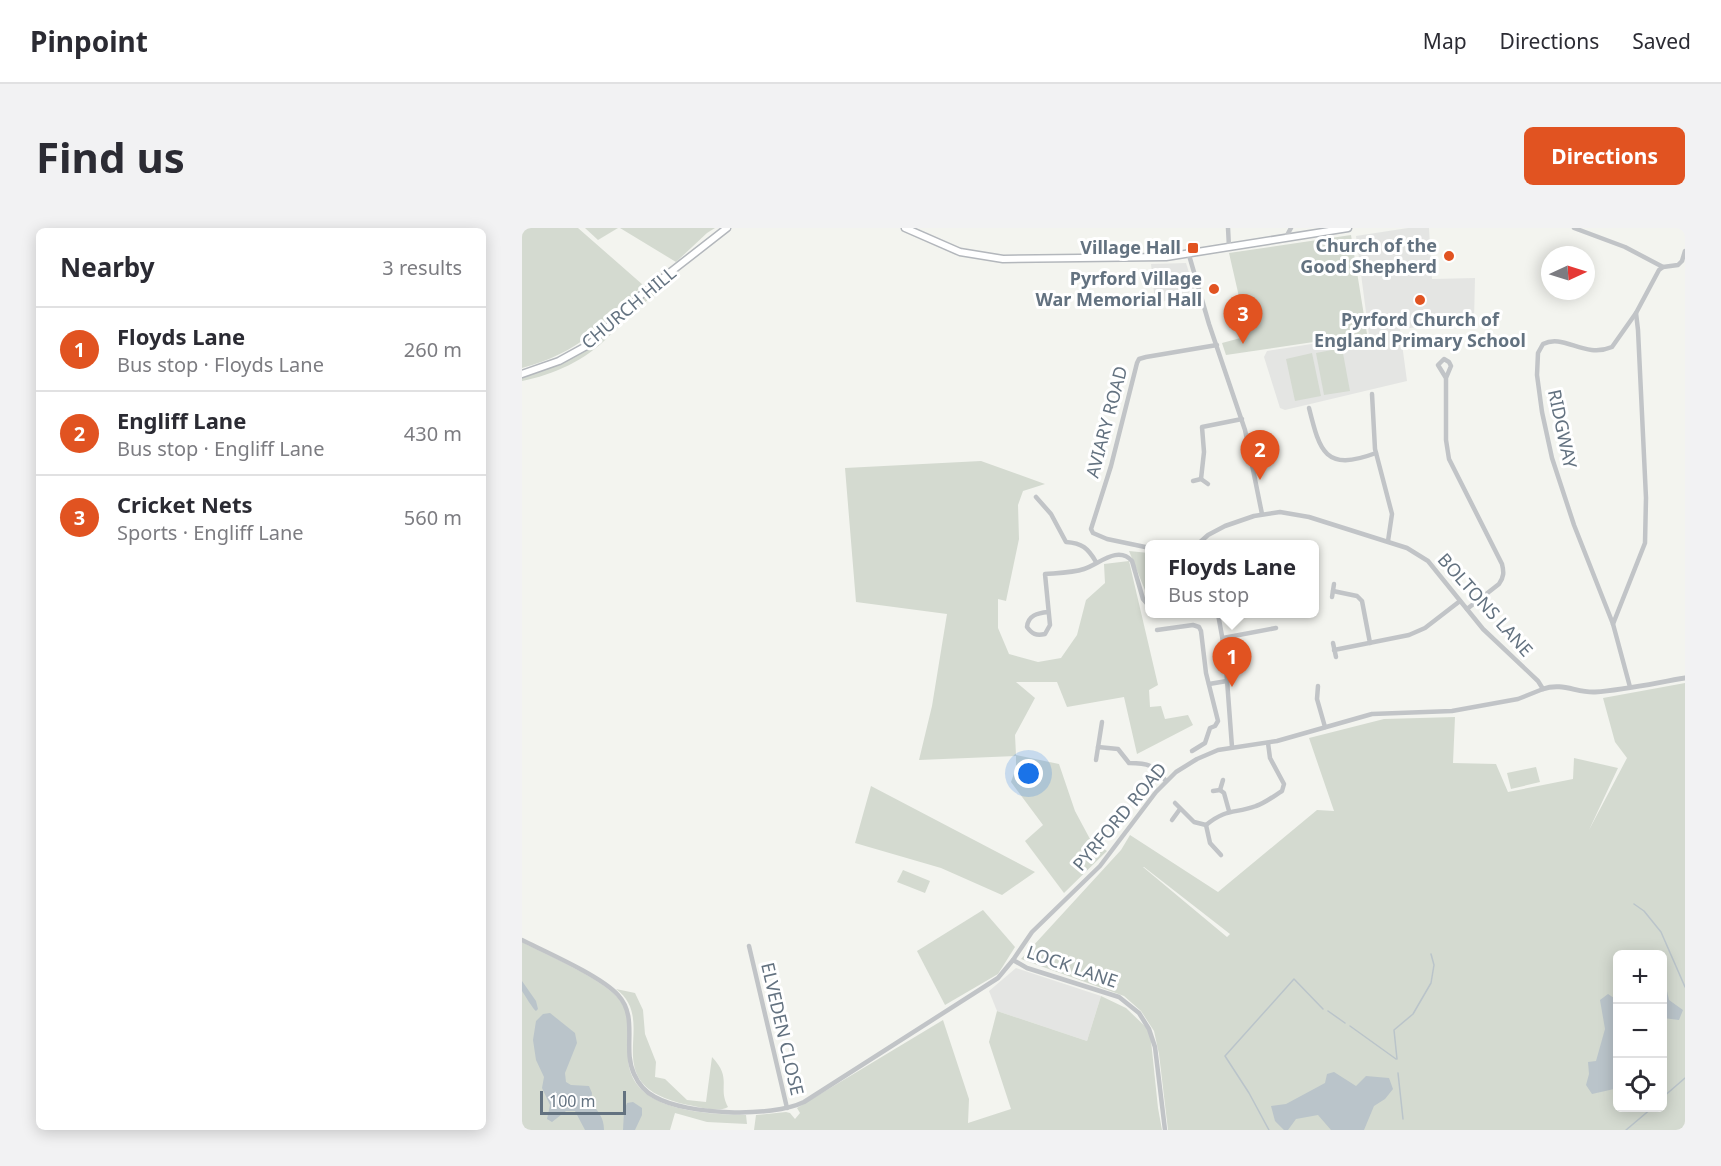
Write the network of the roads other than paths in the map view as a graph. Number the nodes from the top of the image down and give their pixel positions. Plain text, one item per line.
1 (728, 228) edge
2 (904, 228) edge
3 (1227, 228) edge
4 (1291, 228) edge
5 (1348, 228) edge
6 (1574, 228) edge
7 (1310, 230) edge
8 (1286, 237) junction
9 (1230, 247) junction
10 (1685, 251) edge
11 (1189, 255) junction
12 (1663, 267) junction
13 (1636, 313) junction
14 (1217, 345) junction
15 (522, 374) edge
16 (1446, 378) dead end
17 (1372, 394) dead end
18 (1309, 408) dead end
19 (1242, 419) junction
20 (1376, 453) junction
21 (1201, 479) junction
22 (1193, 481) dead end
23 (1208, 484) dead end
24 (1036, 496) dead end
25 (1262, 514) junction
26 (1203, 540) edge
27 (1388, 541) junction
28 (1145, 547) edge
29 (1096, 562) junction
30 (1334, 584) dead end
31 (1333, 591) junction
32 (1332, 597) dead end
33 (1460, 601) junction
34 (1145, 602) edge
35 (1467, 609) junction
36 (1048, 612) junction
37 (1219, 618) edge
38 (1613, 624) junction
39 (1276, 628) dead end
40 (1157, 630) dead end
41 (1223, 638) junction
42 (1333, 643) dead end
43 (1370, 643) junction
44 (1334, 650) junction
45 (1336, 657) dead end
46 (1685, 678) edge
47 (1227, 681) junction
48 (1209, 684) junction
49 (1318, 686) dead end
50 (1630, 687) junction
51 (1544, 689) junction
52 (1102, 722) dead end
53 (1325, 727) junction
54 (1268, 743) junction
55 (1098, 747) junction
56 (1232, 747) junction
57 (1192, 751) dead end
58 (1096, 760) dead end
59 (1223, 780) dead end
60 (1166, 782) junction
61 (1220, 790) junction
62 (1213, 791) dead end
63 (1175, 803) dead end
64 (1180, 809) junction
65 (1229, 811) junction
66 (1172, 820) dead end
67 (1206, 825) junction
68 (1217, 854) dead end
69 (522, 940) edge
70 (749, 946) dead end
71 (751, 957) junction
72 (743, 959) dead end
73 (1013, 960) junction
74 (787, 1108) junction
75 (1165, 1130) edge

1 - 15 main road, CHURCH HILL
2 - 11 main road
3 - 9 street
4 - 8 street
5 - 7 main road
6 - 12 street
7 - 8 main road
8 - 9 main road
9 - 11 main road
10 - 12 street, RIDGWAY
11 - 14 street
12 - 13 street, RIDGWAY
13 - 38 street
13 - 38 street, RIDGWAY
14 - 19 street
14 - 28 street, AVIARY ROAD
16 - 35 street
17 - 20 street
18 - 20 street
19 - 21 street
19 - 25 street
20 - 27 street
21 - 22 street
21 - 23 street
24 - 29 street
25 - 26 street, BOLTONS LANE
25 - 27 street, BOLTONS LANE
27 - 33 street, BOLTONS LANE
29 - 34 street
29 - 36 street
30 - 31 street
31 - 32 street
31 - 43 street
33 - 35 street, BOLTONS LANE
33 - 43 street
35 - 51 street, BOLTONS LANE
36 - 36 street
37 - 41 street
38 - 50 street, RIDGWAY
39 - 41 street
40 - 48 street
41 - 47 street
42 - 44 street
43 - 44 street
44 - 45 street
46 - 50 street, PYRFORD ROAD
47 - 48 street
47 - 56 street
48 - 57 street
49 - 53 street
50 - 51 street, PYRFORD ROAD
51 - 53 street, PYRFORD ROAD
52 - 55 street
53 - 54 street, PYRFORD ROAD
54 - 56 street, PYRFORD ROAD
54 - 65 street
55 - 58 street
55 - 60 street
56 - 60 street, PYRFORD ROAD
59 - 61 street
60 - 73 street, PYRFORD ROAD
61 - 62 street
61 - 65 street
63 - 64 street
64 - 66 street
64 - 67 street
65 - 67 street
67 - 68 street
69 - 74 street
70 - 71 street, ELVEDEN CLOSE
71 - 72 street, ELVEDEN CLOSE
71 - 74 street, ELVEDEN CLOSE
73 - 74 street, PYRFORD ROAD
73 - 75 street, LOCK LANE

